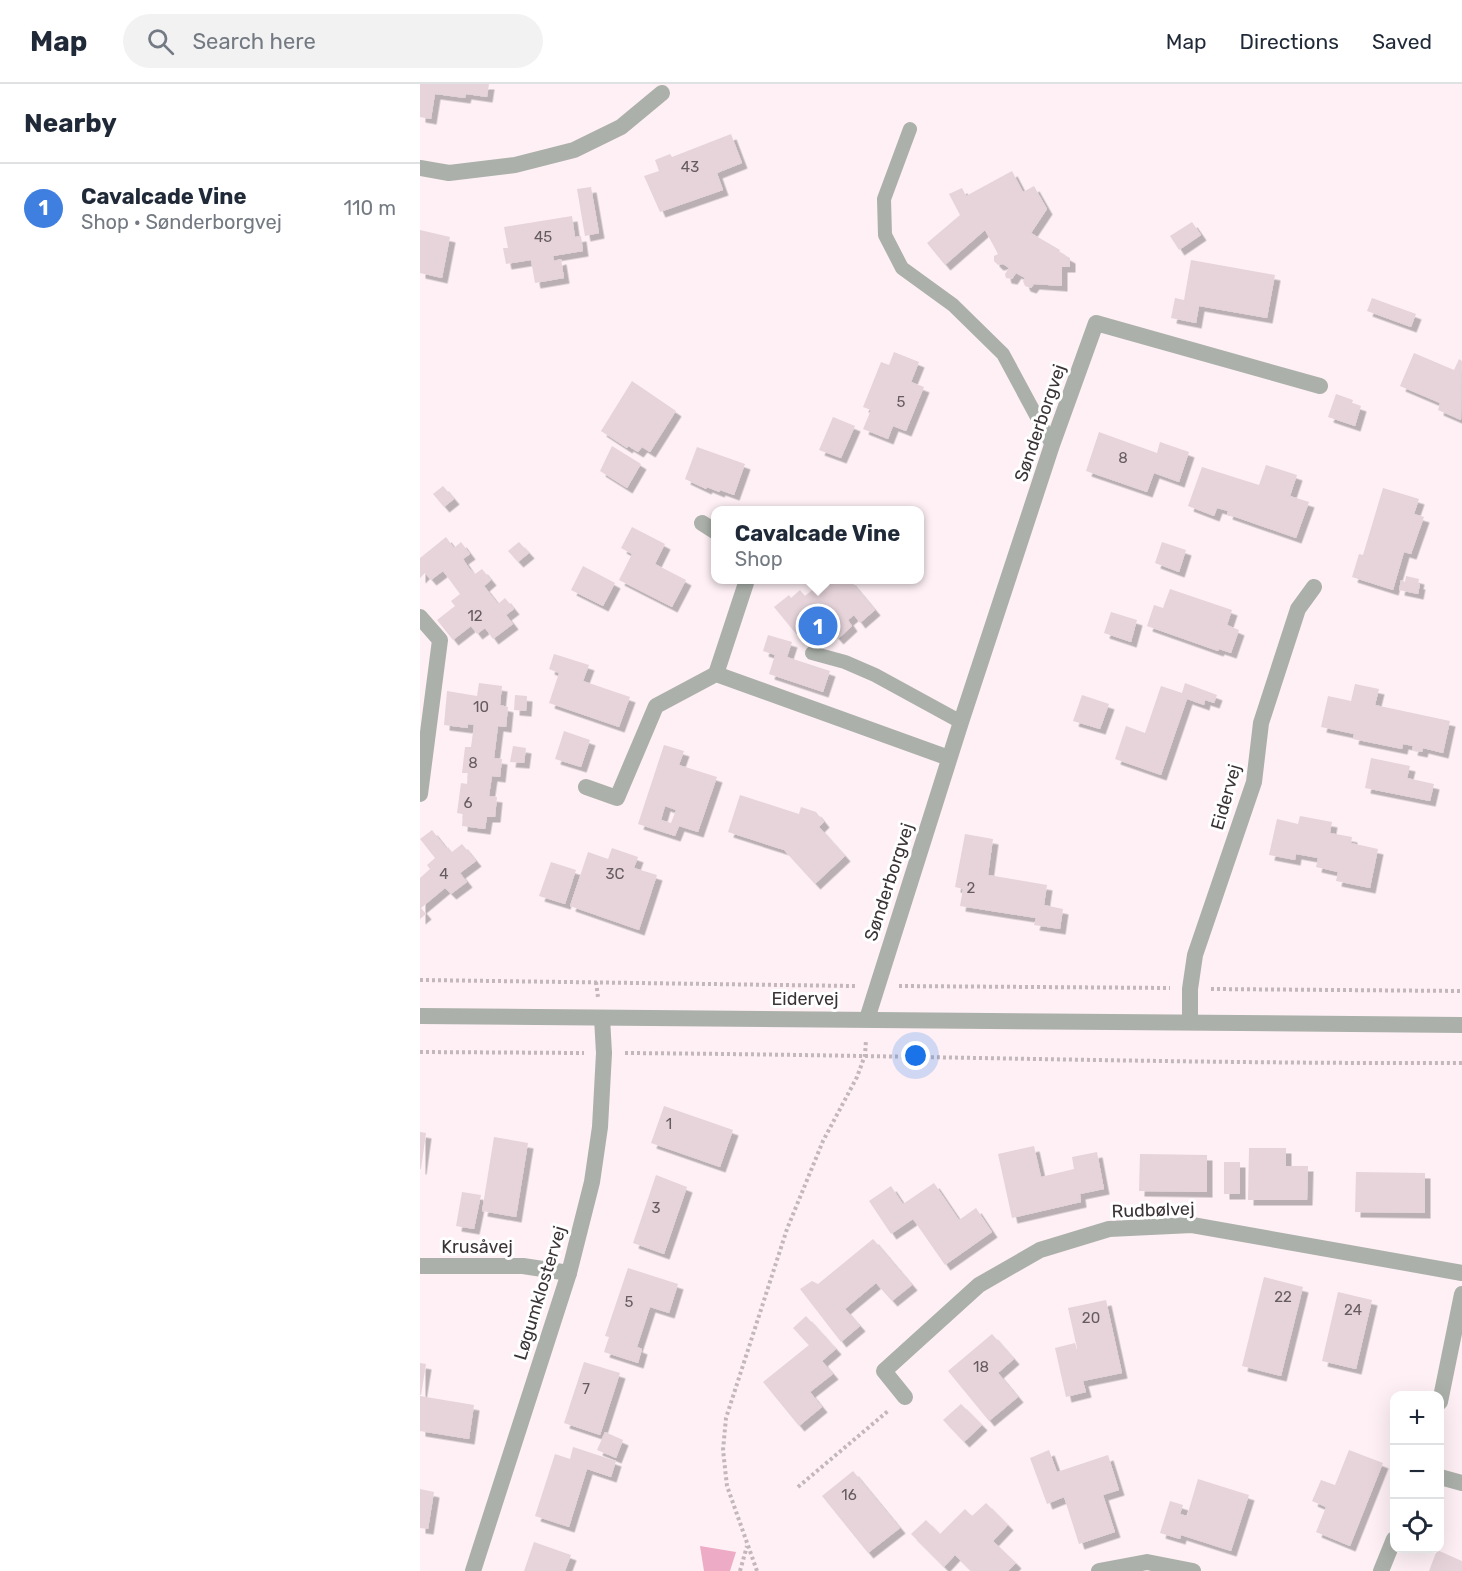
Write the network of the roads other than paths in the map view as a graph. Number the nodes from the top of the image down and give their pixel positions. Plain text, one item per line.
1 (662, 93) dead end
2 (910, 129) dead end
3 (420, 168) edge
4 (1320, 386) dead end
5 (1052, 445) junction
6 (746, 584) edge
7 (1314, 587) dead end
8 (420, 617) edge
9 (812, 653) dead end
10 (716, 674) junction
11 (961, 722) junction
12 (949, 758) junction
13 (586, 787) dead end
14 (420, 794) edge
15 (420, 1016) edge
16 (602, 1018) junction
17 (867, 1019) junction
18 (1190, 1022) junction
19 (1462, 1025) edge
20 (420, 1266) edge
21 (568, 1273) junction
22 (1462, 1273) edge
23 (1462, 1294) edge
24 (1442, 1391) edge
25 (905, 1397) road end
26 (1444, 1478) edge
27 (1462, 1483) edge
28 (1390, 1550) edge
29 (472, 1571) edge
30 (1099, 1571) edge
31 (1193, 1571) edge
32 (1381, 1571) edge

1 - 3 street
2 - 5 lane
4 - 5 street, Sønderborgvej
5 - 11 street, Sønderborgvej
6 - 10 street
7 - 18 street, Eidervej
8 - 14 street
9 - 11 lane
10 - 12 street
10 - 13 street
11 - 12 street, Sønderborgvej
12 - 17 street, Sønderborgvej
15 - 16 street, Eidervej
16 - 17 street, Eidervej
16 - 21 street, Løgumklostervej
17 - 18 street, Eidervej
18 - 19 street, Eidervej
20 - 21 street, Krusåvej
21 - 29 street, Løgumklostervej
22 - 25 street, Rudbølvej
23 - 24 street
26 - 27 street
28 - 32 street
30 - 31 street

